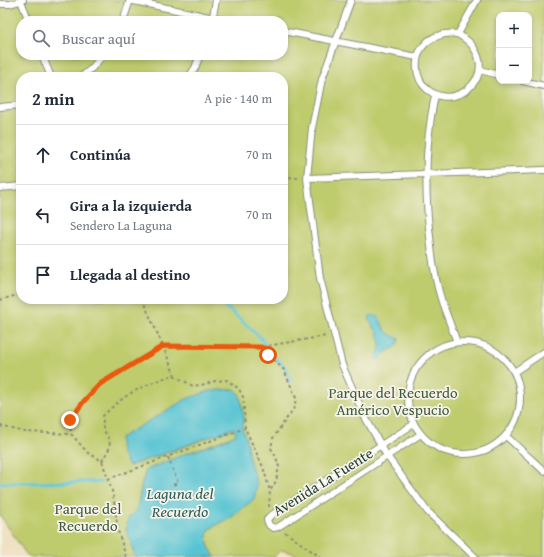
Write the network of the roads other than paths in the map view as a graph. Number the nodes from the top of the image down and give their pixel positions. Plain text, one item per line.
1 (130, 0) edge
2 (216, 0) edge
3 (351, 0) edge
4 (477, 0) edge
5 (22, 1) edge
6 (0, 4) edge
7 (27, 16) edge
8 (125, 16) edge
9 (196, 16) edge
10 (214, 16) edge
11 (288, 32) edge
12 (458, 34) junction
13 (336, 40) junction
14 (417, 57) junction
15 (44, 60) edge
16 (99, 60) edge
17 (198, 60) edge
18 (480, 70) junction
19 (49, 72) edge
20 (87, 72) edge
21 (192, 72) edge
22 (496, 74) edge
23 (532, 83) edge
24 (544, 86) edge
25 (435, 95) junction
26 (16, 105) edge
27 (0, 106) edge
28 (544, 170) edge
29 (426, 173) junction
30 (307, 178) junction
31 (16, 186) edge
32 (0, 188) edge
33 (457, 342) junction
34 (544, 352) edge
35 (514, 372) junction
36 (414, 424) junction
37 (421, 434) junction
38 (506, 436) junction
39 (381, 444) junction
40 (387, 456) junction
41 (544, 471) edge
42 (475, 557) edge

1 - 8 lane
1 - 9 lane
2 - 10 lane
3 - 13 lane
4 - 12 lane
5 - 6 lane
5 - 7 lane
11 - 13 lane
12 - 14 lane
12 - 18 lane
13 - 14 lane
13 - 30 lane
14 - 25 lane
15 - 19 lane
16 - 20 lane
17 - 21 lane
18 - 22 lane
18 - 25 lane
23 - 24 lane
25 - 29 lane
26 - 27 lane
28 - 29 lane
29 - 30 lane
29 - 33 lane
30 - 39 lane
31 - 32 lane
33 - 35 lane
33 - 36 lane
34 - 35 lane
35 - 38 lane
36 - 37 lane
36 - 39 lane, Avenida La Fuente
37 - 38 lane
37 - 40 lane, Avenida La Fuente
38 - 41 lane
39 - 40 lane
39 - 40 lane, Avenida La Fuente
40 - 42 lane

